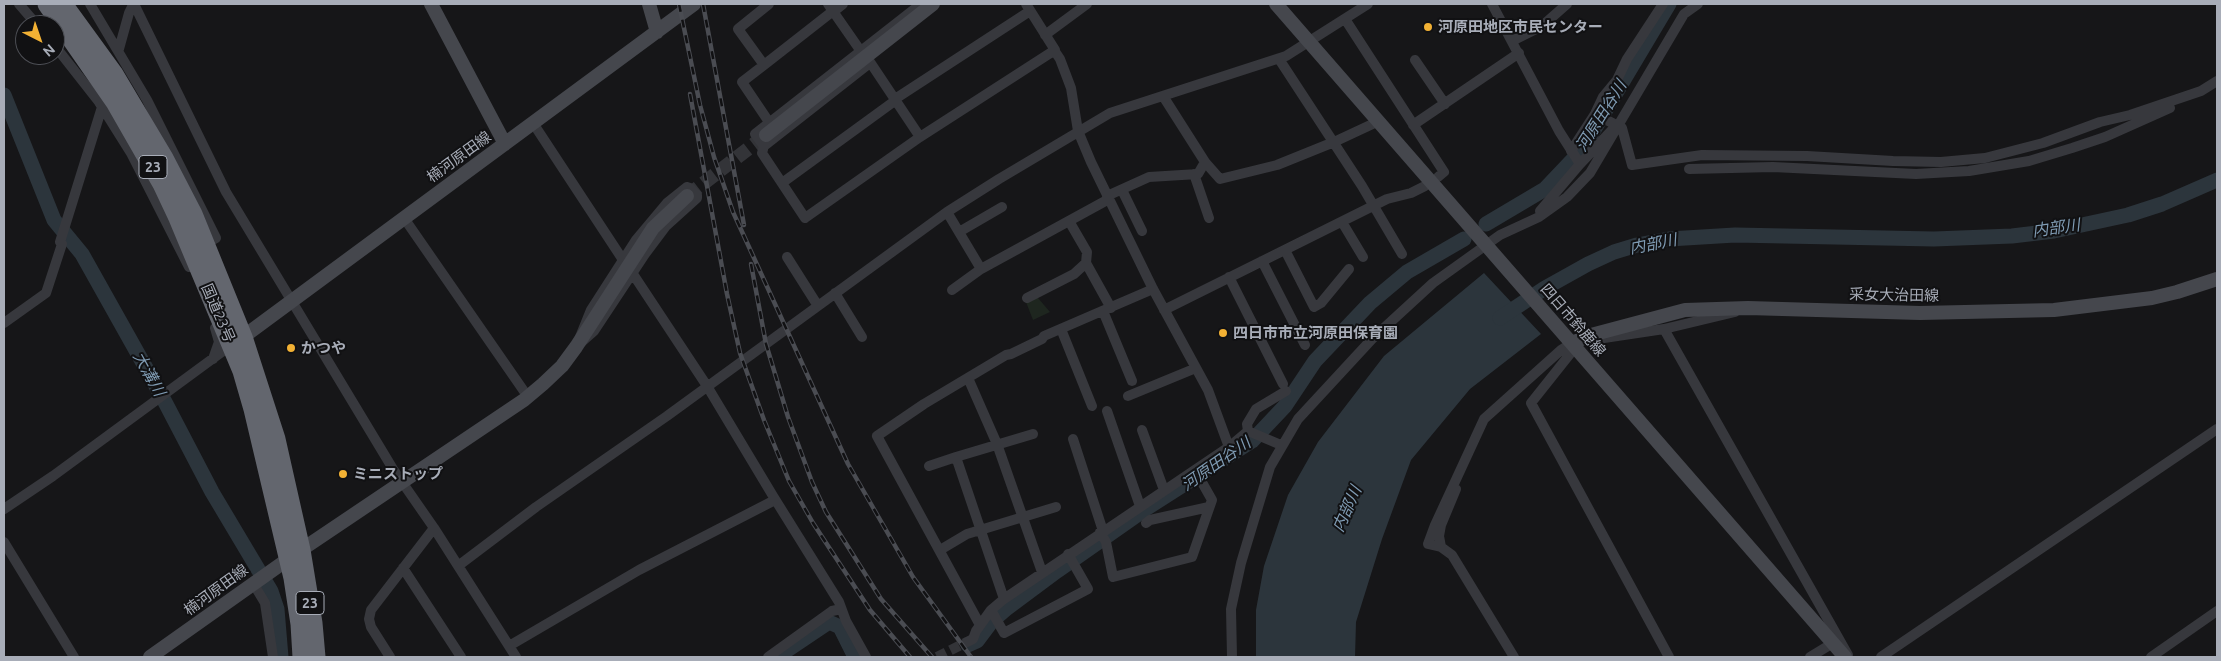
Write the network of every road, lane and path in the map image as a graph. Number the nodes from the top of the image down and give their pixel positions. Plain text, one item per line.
1 (20, 4) edge
2 (47, 4) edge
3 (64, 4) edge
4 (90, 4) edge
5 (133, 4) edge
6 (431, 4) edge
7 (649, 4) edge
8 (694, 4) edge
9 (769, 4) edge
10 (844, 4) edge
11 (921, 4) edge
12 (934, 4) edge
13 (939, 4) edge
14 (1087, 4) edge
15 (1276, 4) edge
16 (1368, 4) edge
17 (1492, 4) edge
18 (1567, 4) edge
19 (1662, 4) edge
20 (1698, 4) edge
21 (1028, 7) edge
22 (831, 9) edge
23 (1684, 9) edge
24 (29, 15) edge
25 (1345, 19) junction
26 (657, 32) junction
27 (1045, 34) junction
28 (1309, 41) junction
29 (1512, 41) junction
30 (119, 50) junction
31 (860, 50) junction
32 (1054, 50) junction
33 (1518, 53) junction
34 (65, 59) edge
35 (1279, 59) junction
36 (1415, 60) dead end
37 (870, 62) junction
38 (764, 65) junction
39 (2217, 81) edge
40 (1163, 96) junction
41 (896, 99) junction
42 (1445, 104) junction
43 (102, 107) junction
44 (2170, 108) dead end
45 (1599, 117) junction
46 (1378, 121) junction
47 (533, 123) junction
48 (1413, 125) junction
49 (1616, 127) junction
50 (1078, 131) junction
51 (767, 134) junction
52 (920, 137) junction
53 (1334, 142) junction
54 (505, 144) junction
55 (1575, 157) junction
56 (1205, 162) junction
57 (1689, 169) dead end
58 (1194, 174) junction
59 (1438, 177) dead end
60 (782, 183) junction
61 (1425, 186) dead end
62 (1122, 190) junction
63 (687, 196) tunnel mouth
64 (1108, 198) junction
65 (1374, 206) junction
66 (1002, 207) dead end
67 (947, 212) junction
68 (1539, 217) junction
69 (404, 218) junction
70 (1209, 218) dead end
71 (1069, 221) junction
72 (1342, 222) junction
73 (1142, 231) dead end
74 (959, 232) junction
75 (205, 244) junction
76 (1488, 248) junction
77 (1285, 250) junction
78 (1402, 254) dead end
79 (787, 257) dead end
80 (1363, 257) dead end
81 (623, 260) junction
82 (1262, 261) junction
83 (1086, 263) junction
84 (981, 268) junction
85 (1349, 269) dead end
86 (633, 274) junction
87 (1229, 278) junction
88 (2217, 279) edge
89 (1153, 289) junction
90 (952, 290) dead end
91 (836, 293) junction
92 (1027, 298) dead end
93 (290, 302) junction
94 (818, 306) junction
95 (1748, 308) junction
96 (1107, 310) junction
97 (1164, 310) junction
98 (4, 323) edge
99 (1061, 329) junction
100 (1664, 329) junction
101 (1592, 335) junction
102 (862, 337) dead end
103 (238, 341) junction
104 (1572, 343) junction
105 (1305, 345) dead end
106 (576, 347) junction
107 (213, 359) junction
108 (1196, 368) junction
109 (968, 378) junction
110 (1132, 381) dead end
111 (707, 386) junction
112 (528, 396) junction
113 (1128, 396) dead end
114 (1092, 406) dead end
115 (1107, 411) dead end
116 (2217, 429) edge
117 (1142, 430) dead end
118 (1033, 434) dead end
119 (1256, 434) junction
120 (1073, 438) dead end
121 (997, 444) junction
122 (1281, 445) junction
123 (1229, 447) junction
124 (956, 458) junction
125 (929, 466) dead end
126 (1196, 471) junction
127 (402, 482) junction
128 (1164, 490) junction
129 (775, 500) junction
130 (1140, 506) junction
131 (1056, 507) dead end
132 (1209, 507) junction
133 (4, 509) edge
134 (1022, 517) junction
135 (1146, 523) dead end
136 (434, 528) junction
137 (980, 529) junction
138 (1103, 535) junction
139 (4, 542) edge
140 (940, 550) junction
141 (294, 554) junction
142 (1071, 558) junction
143 (458, 566) junction
144 (403, 568) junction
145 (1042, 572) junction
146 (254, 582) junction
147 (1004, 598) junction
148 (841, 609) junction
149 (2217, 611) edge
150 (994, 615) junction
151 (980, 625) junction
152 (967, 642) tunnel mouth
153 (1833, 643) junction
154 (509, 646) junction
155 (74, 657) edge
156 (150, 657) edge
157 (273, 657) edge
158 (302, 657) edge
159 (316, 657) edge
160 (390, 657) edge
161 (461, 657) edge
162 (516, 657) edge
163 (768, 657) edge
164 (866, 657) edge
165 (1232, 657) edge
166 (1514, 657) edge
167 (1669, 657) edge
168 (1810, 657) edge
169 (1845, 657) edge
170 (1850, 657) edge
171 (1881, 657) edge
172 (2151, 657) edge

1 - 24 street
2 - 103 highway, 国道23号 / 23
3 - 75 highway, 国道23号 / 23
4 - 30 street
5 - 30 street
5 - 93 street
6 - 54 main road
7 - 26 main road
8 - 26 main road, 楠河原田線
9 - 38 street
10 - 22 street
11 - 31 street
12 - 51 main road
13 - 37 street
14 - 27 street
15 - 28 main road, 四日市鈴鹿線
16 - 25 street
17 - 29 street
18 - 29 street
19 - 45 street
20 - 23 street
21 - 27 street
21 - 41 street
22 - 31 street
22 - 38 street
23 - 49 street
25 - 28 street
25 - 48 street
26 - 47 main road, 楠河原田線
27 - 32 street
28 - 35 street
28 - 46 main road, 四日市鈴鹿線
29 - 33 street
30 - 75 street
31 - 51 street
32 - 50 street
32 - 52 street
33 - 42 street
33 - 55 street
34 - 43 street
35 - 40 street
35 - 53 street
36 - 42 street
37 - 41 street
37 - 51 street
38 - 51 street
39 - 49 street
40 - 50 street
40 - 56 street
41 - 52 street
41 - 60 street
42 - 48 street
43 - 98 street
43 - 107 street
44 - 57 street
45 - 49 street
45 - 55 street
46 - 53 street
46 - 76 main road, 四日市鈴鹿線
47 - 54 main road, 楠河原田線
47 - 81 street
48 - 59 street
49 - 55 street
49 - 68 street
50 - 64 street
50 - 67 street
51 - 60 street
52 - 60 street
53 - 56 street
53 - 65 street
54 - 69 main road, 楠河原田線
55 - 68 street
56 - 58 street
58 - 62 street
58 - 70 street
61 - 65 street
62 - 64 street
62 - 73 street
63 - 106 main road, 楠河原田線
64 - 71 street
64 - 89 street
65 - 72 street
65 - 78 street
66 - 74 street
67 - 74 street
67 - 91 street
68 - 76 street
69 - 93 main road, 楠河原田線
69 - 112 street
71 - 83 street
71 - 84 street
72 - 77 street
72 - 80 street
74 - 84 street
75 - 103 highway, 国道23号 / 23
76 - 104 main road, 四日市鈴鹿線
76 - 122 street
77 - 82 street
77 - 85 street
79 - 94 street
81 - 86 street
81 - 106 street
82 - 87 street
82 - 105 street
83 - 92 street
83 - 96 street
84 - 90 street
86 - 106 street
86 - 111 street
87 - 97 street
87 - 119 street
88 - 95 main road, 采女大治田線
89 - 96 street
89 - 97 street
91 - 94 street
91 - 102 street
93 - 103 main road, 楠河原田線
93 - 127 street
94 - 111 street
95 - 100 street
95 - 101 main road, 采女大治田線
96 - 99 street
96 - 110 street
97 - 108 street
99 - 109 street
99 - 114 street
100 - 101 street
100 - 170 street
101 - 104 main road, 采女大治田線
103 - 107 street
103 - 141 highway, 国道23号 / 23
104 - 153 main road, 四日市鈴鹿線
104 - 166 street
104 - 167 street
106 - 112 main road, 楠河原田線
107 - 133 street
108 - 113 street
108 - 123 street
109 - 121 street
109 - 140 street
111 - 129 street
111 - 143 street
112 - 127 main road, 楠河原田線
115 - 130 street
116 - 171 street
117 - 128 street
118 - 121 street
119 - 122 street
119 - 123 street
120 - 138 street
121 - 124 street
121 - 134 street
122 - 165 street
123 - 126 street
124 - 125 street
124 - 137 street
126 - 128 street
126 - 132 street
127 - 136 street
127 - 141 main road, 楠河原田線
128 - 130 street
129 - 148 street
129 - 154 street
130 - 138 street
131 - 134 street
132 - 135 street
132 - 138 street
134 - 137 street
134 - 145 street
136 - 143 street
136 - 144 street
137 - 140 street
137 - 147 street
138 - 142 street
139 - 155 street
140 - 151 street
141 - 146 main road, 楠河原田線
141 - 158 highway, 国道23号 / 23
141 - 159 highway, 国道23号 / 23
142 - 145 street
142 - 150 street
143 - 154 street
144 - 160 street
144 - 161 street
145 - 147 street
146 - 156 main road, 楠河原田線
146 - 157 street
147 - 150 street
148 - 163 street
148 - 164 street
149 - 172 street
150 - 151 street
151 - 152 street
153 - 168 street
153 - 169 main road, 四日市鈴鹿線
154 - 162 street

